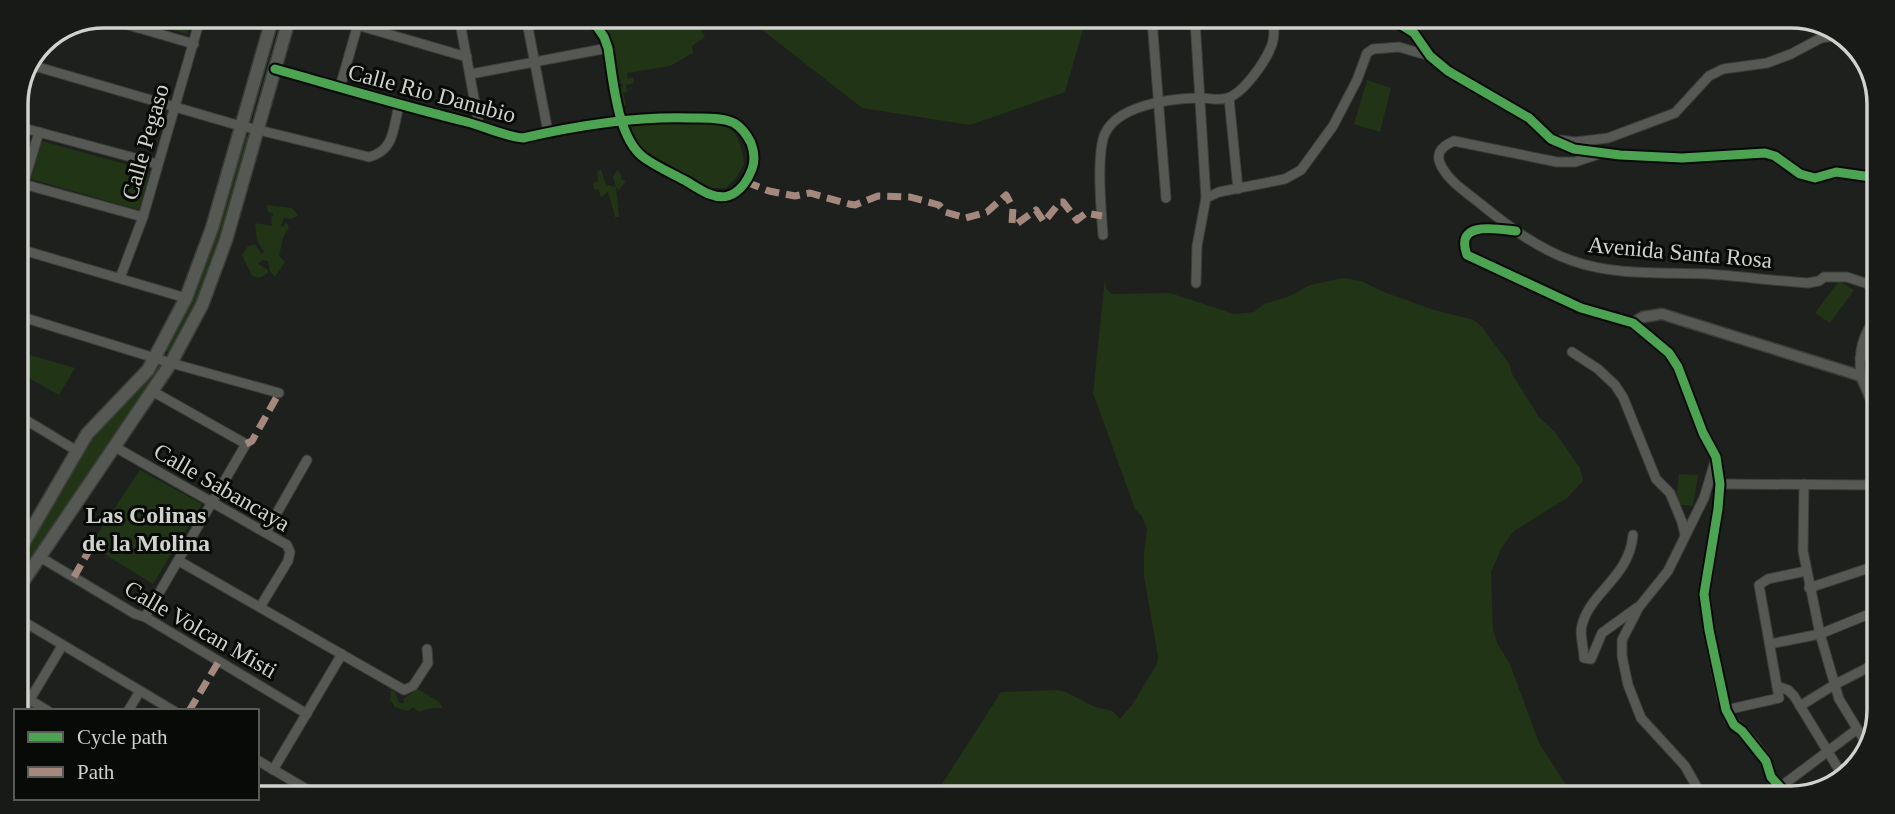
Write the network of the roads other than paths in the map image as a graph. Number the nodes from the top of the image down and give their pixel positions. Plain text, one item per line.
1 (138, 28) edge
2 (198, 28) edge
3 (270, 28) edge
4 (287, 28) edge
5 (357, 28) edge
6 (380, 28) edge
7 (461, 28) edge
8 (528, 28) edge
9 (598, 28) edge
10 (1152, 28) edge
11 (1195, 28) edge
12 (1273, 28) edge
13 (1406, 28) edge
14 (1827, 37) edge
15 (194, 44) junction
16 (608, 48) junction
17 (1430, 55) junction
18 (467, 57) junction
19 (534, 62) junction
20 (38, 67) edge
21 (275, 69) junction
22 (471, 74) junction
23 (340, 87) junction
24 (1199, 97) junction
25 (1228, 98) junction
26 (1157, 103) junction
27 (399, 105) junction
28 (175, 107) junction
29 (622, 120) junction
30 (479, 125) junction
31 (241, 126) junction
32 (28, 129) edge
33 (258, 130) junction
34 (39, 132) junction
35 (548, 132) junction
36 (1551, 139) junction
37 (1602, 153) junction
38 (157, 164) junction
39 (28, 168) edge
40 (1867, 176) edge
41 (28, 185) edge
42 (1238, 189) junction
43 (1166, 198) dead end
44 (1206, 198) junction
45 (143, 216) junction
46 (1516, 231) junction
47 (1103, 235) dead end
48 (28, 251) edge
49 (120, 278) junction
50 (1196, 283) dead end
51 (1867, 284) edge
52 (186, 298) junction
53 (28, 319) edge
54 (1633, 323) junction
55 (1867, 330) edge
56 (1572, 352) dead end
57 (1867, 355) edge
58 (155, 357) junction
59 (1860, 359) junction
60 (171, 363) junction
61 (1861, 376) junction
62 (1867, 390) edge
63 (152, 391) junction
64 (279, 393) dead end
65 (28, 421) edge
66 (115, 447) junction
67 (77, 451) junction
68 (1715, 454) junction
69 (307, 460) dead end
70 (1720, 484) junction
71 (1804, 484) junction
72 (1867, 485) edge
73 (212, 503) junction
74 (266, 532) junction
75 (28, 535) edge
76 (1633, 535) dead end
77 (1685, 535) junction
78 (40, 557) junction
79 (179, 561) junction
80 (1867, 569) edge
81 (1806, 571) junction
82 (28, 574) edge
83 (1810, 588) junction
84 (260, 607) junction
85 (1639, 607) junction
86 (1867, 615) edge
87 (145, 617) junction
88 (28, 625) edge
89 (1820, 634) junction
90 (1770, 644) junction
91 (62, 646) junction
92 (427, 649) dead end
93 (342, 654) junction
94 (1867, 671) edge
95 (1834, 685) junction
96 (1777, 686) junction
97 (140, 691) junction
98 (30, 700) junction
99 (28, 703) edge
100 (1800, 706) junction
101 (45, 709) edge
102 (129, 709) edge
103 (171, 709) edge
104 (1726, 710) junction
105 (307, 713) junction
106 (1856, 730) junction
107 (1861, 738) edge
108 (1828, 752) junction
109 (259, 761) edge
110 (1838, 769) edge
111 (273, 770) junction
112 (301, 786) edge
113 (1696, 786) edge
114 (1778, 786) edge
115 (1782, 786) edge

1 - 15 street
2 - 15 street, Calle Pegaso
3 - 31 main road
4 - 21 main road
5 - 23 street
6 - 18 street
7 - 18 street
8 - 19 street
9 - 16 street
10 - 26 street
11 - 24 street
12 - 25 street
13 - 17 street
14 - 36 street
15 - 28 street, Calle Pegaso
16 - 19 street
16 - 29 street
17 - 36 street
17 - 42 street
18 - 22 street
19 - 22 street
19 - 35 street
20 - 28 street
21 - 23 street, Calle Rio Danubio
21 - 33 main road
22 - 30 street
23 - 27 street, Calle Rio Danubio
24 - 25 street
24 - 26 street
24 - 44 street
25 - 42 street
26 - 43 street
26 - 47 street
27 - 30 street, Calle Rio Danubio
27 - 33 street
28 - 31 street
28 - 38 street, Calle Pegaso
29 - 29 street
29 - 35 street, Calle Rio Danubio
30 - 35 street, Calle Rio Danubio
31 - 33 street
31 - 52 main road
32 - 34 street
33 - 60 main road
34 - 38 street
34 - 39 street
36 - 37 street
37 - 40 street
37 - 46 street, Avenida Santa Rosa
38 - 45 street, Calle Pegaso
41 - 45 street
42 - 44 street
44 - 50 street
45 - 49 street, Calle Pegaso
46 - 51 street, Avenida Santa Rosa
46 - 54 street
48 - 49 street
49 - 52 street
52 - 58 main road
53 - 58 street
54 - 61 street
54 - 68 street
55 - 59 street
56 - 77 street
57 - 59 street
58 - 60 street
58 - 67 main road
59 - 61 street
60 - 63 main road
60 - 64 street
61 - 62 street
63 - 66 main road
63 - 73 street
65 - 67 street
66 - 73 street, Calle Sabancaya
66 - 78 main road
67 - 75 main road
68 - 70 street
68 - 77 street
69 - 74 street
70 - 71 street
70 - 104 street
71 - 72 street
71 - 81 street
73 - 74 street, Calle Sabancaya
73 - 79 street
74 - 84 street, Calle Sabancaya
76 - 85 street
77 - 85 street
78 - 82 main road
78 - 87 street, Calle Volcan Misti
79 - 84 street
79 - 87 street
80 - 83 street
81 - 83 street
81 - 90 street
83 - 89 street
84 - 93 street
85 - 113 street
86 - 89 street
87 - 105 street, Calle Volcan Misti
88 - 91 street
89 - 90 street
89 - 95 street
90 - 96 street
91 - 97 street
91 - 98 street
92 - 93 street
93 - 105 street
94 - 95 street
95 - 100 street
95 - 106 street
96 - 100 street
96 - 104 street
97 - 102 street
97 - 103 street
98 - 99 street
98 - 101 street
100 - 108 street
104 - 114 street
105 - 111 street
106 - 107 street
106 - 108 street
108 - 110 street
108 - 115 street
109 - 111 street
111 - 112 street

